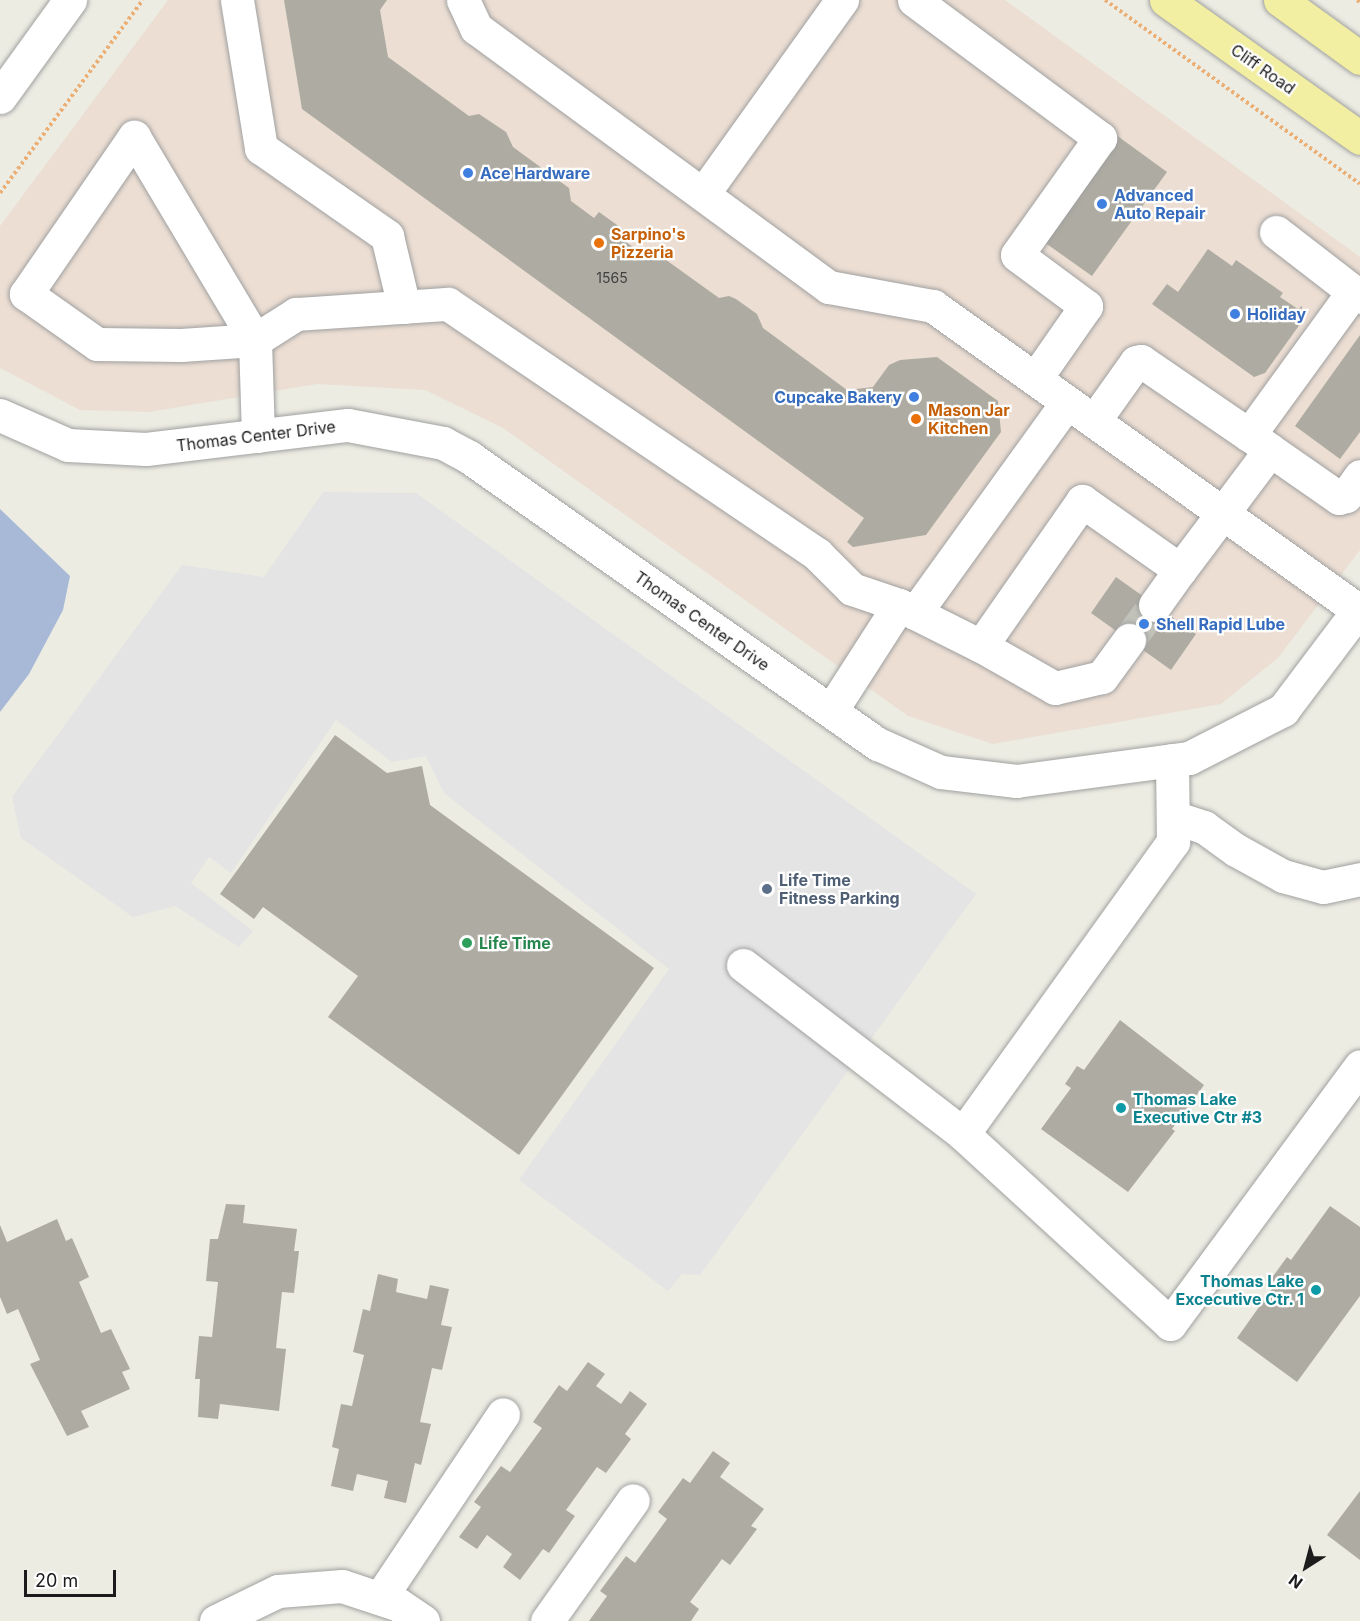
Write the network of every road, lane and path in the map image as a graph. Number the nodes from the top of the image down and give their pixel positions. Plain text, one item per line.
1 (70, 0) edge
2 (143, 0) edge
3 (237, 0) edge
4 (463, 0) edge
5 (842, 0) edge
6 (914, 0) edge
7 (1105, 0) edge
8 (1166, 0) edge
9 (1280, 0) edge
10 (1360, 58) edge
11 (0, 97) edge
12 (1360, 138) edge
13 (1360, 184) edge
14 (0, 193) edge
15 (703, 194) junction
16 (1276, 232) dead end
17 (1357, 294) edge
18 (404, 307) junction
19 (255, 340) junction
20 (1035, 379) junction
21 (1067, 402) junction
22 (0, 415) edge
23 (1094, 421) junction
24 (258, 436) junction
25 (1259, 442) junction
26 (1360, 477) edge
27 (1222, 513) junction
28 (1180, 570) junction
29 (1155, 605) tunnel mouth
30 (907, 609) junction
31 (1359, 609) edge
32 (1129, 640) tunnel mouth
33 (981, 646) junction
34 (831, 711) junction
35 (1172, 760) junction
36 (1173, 817) junction
37 (1360, 879) edge
38 (744, 965) dead end
39 (1360, 1066) edge
40 (963, 1134) junction
41 (503, 1414) dead end
42 (633, 1500) dead end
43 (380, 1598) junction
44 (216, 1621) edge
45 (423, 1621) edge
46 (547, 1621) edge

1 - 11 street
2 - 14 path
3 - 18 street
4 - 15 street
5 - 15 street
6 - 20 street
7 - 13 path
8 - 12 main road, Cliff Road
9 - 10 main road
15 - 20 street
16 - 17 street
17 - 25 street
18 - 19 street
18 - 30 street
19 - 19 street
19 - 24 street
20 - 21 street
21 - 23 street
21 - 30 street
22 - 24 street, Thomas Center Drive
23 - 25 street
23 - 27 street
24 - 34 street, Thomas Center Drive
25 - 26 street
25 - 27 street
27 - 28 street
27 - 31 street
28 - 29 street
28 - 33 street
30 - 33 street
30 - 34 street
31 - 35 street, Thomas Center Drive
32 - 33 street
34 - 35 street, Thomas Center Drive
35 - 36 street
36 - 37 street
36 - 40 street
38 - 40 street
39 - 40 street
41 - 43 street
42 - 46 street
43 - 44 street
43 - 45 street

